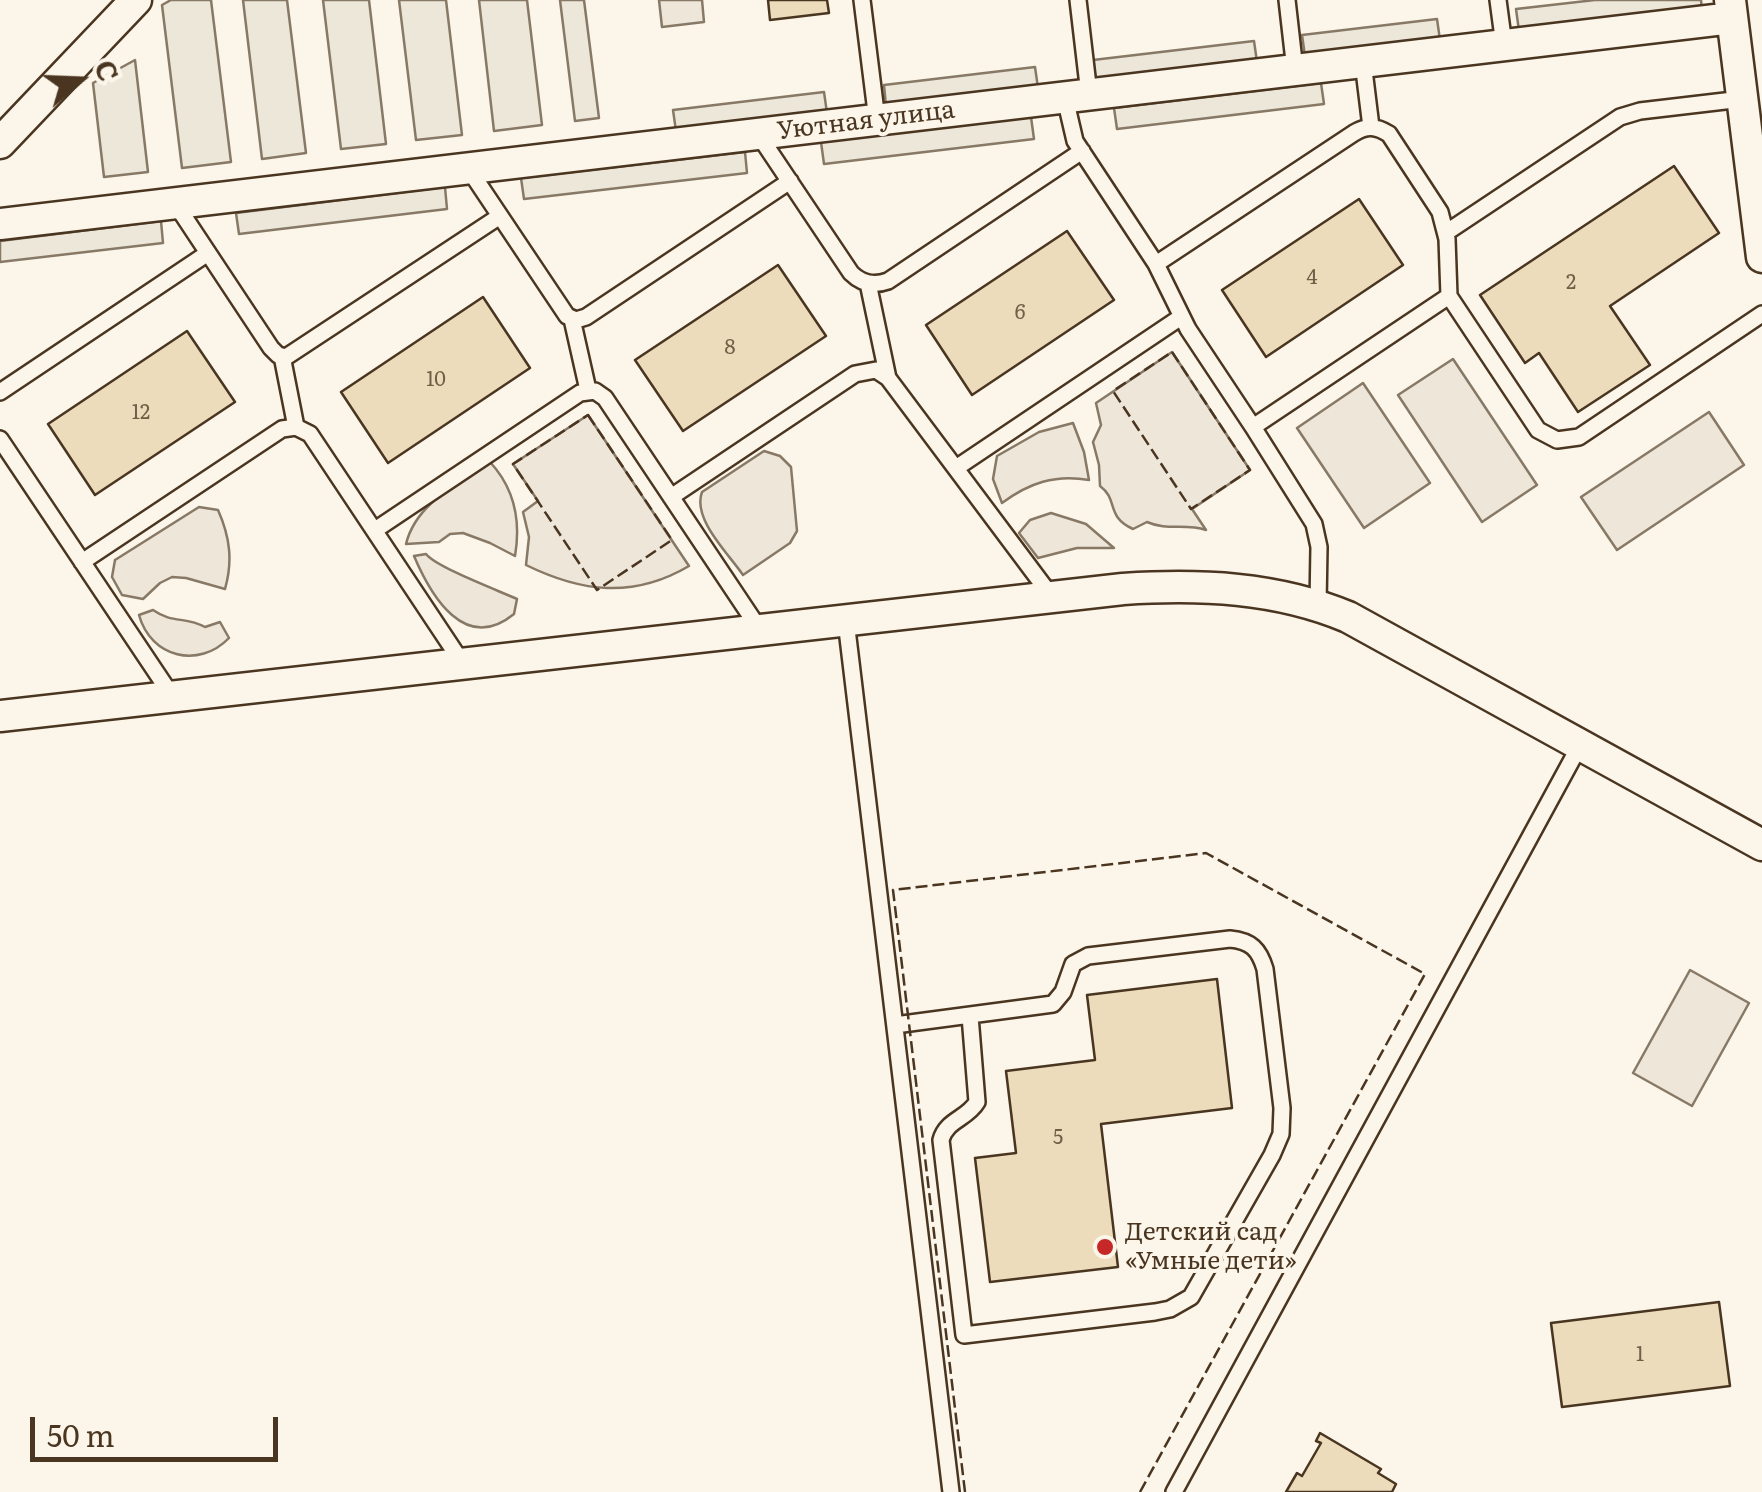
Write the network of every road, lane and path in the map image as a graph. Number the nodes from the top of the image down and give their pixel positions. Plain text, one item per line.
1 (136, 0) edge
2 (862, 0) edge
3 (1078, 0) edge
4 (1287, 0) edge
5 (1498, 0) edge
6 (1731, 9) edge
7 (1504, 45) junction
8 (1363, 62) junction
9 (1296, 70) junction
10 (1077, 96) junction
11 (1742, 99) junction
12 (876, 120) junction
13 (1371, 126) junction
14 (758, 134) junction
15 (0, 143) edge
16 (1082, 151) junction
17 (468, 168) junction
18 (790, 181) junction
19 (175, 204) junction
20 (500, 216) junction
21 (0, 224) edge
22 (1446, 232) junction
23 (208, 253) junction
24 (1762, 257) edge
25 (1156, 264) junction
26 (868, 283) junction
27 (1449, 296) junction
28 (1762, 314) edge
29 (1181, 317) junction
30 (572, 319) junction
31 (282, 356) junction
32 (888, 378) junction
33 (588, 390) junction
34 (0, 392) edge
35 (296, 427) junction
36 (1253, 427) junction
37 (0, 439) edge
38 (956, 468) junction
39 (671, 496) junction
40 (374, 530) junction
41 (82, 562) junction
42 (1052, 598) junction
43 (1318, 606) junction
44 (846, 621) junction
45 (760, 630) junction
46 (464, 664) junction
47 (172, 696) junction
48 (0, 716) edge
49 (1580, 745) junction
50 (1762, 845) edge
51 (970, 1016) junction
52 (895, 1025) junction
53 (964, 1335) junction
54 (933, 1339) junction
55 (951, 1492) edge
56 (1174, 1492) edge

1 - 15 street
2 - 12 lane
3 - 10 lane
4 - 9 lane
5 - 7 lane
6 - 7 street, Уютная улица
6 - 11 street
7 - 8 street, Уютная улица
8 - 9 street, Уютная улица
8 - 13 lane
9 - 10 street, Уютная улица
10 - 12 street, Уютная улица
10 - 16 lane
11 - 22 lane
11 - 24 street
12 - 14 street, Уютная улица
13 - 22 lane
13 - 25 lane
14 - 17 street, Уютная улица
14 - 18 lane
16 - 25 lane
16 - 26 lane
17 - 19 street, Уютная улица
17 - 20 lane
18 - 26 lane
18 - 30 lane
19 - 21 street, Уютная улица
19 - 23 lane
20 - 30 lane
20 - 31 lane
22 - 27 lane
23 - 31 lane
23 - 34 lane
25 - 29 lane
26 - 32 lane
27 - 28 lane
27 - 36 lane
29 - 36 lane
29 - 38 lane
30 - 33 lane
31 - 35 lane
32 - 38 lane
32 - 39 lane
33 - 39 lane
33 - 40 lane
35 - 40 lane
35 - 41 lane
36 - 43 lane
37 - 41 lane
38 - 42 lane
39 - 45 lane
40 - 46 lane
41 - 47 lane
42 - 43 street
42 - 44 street
43 - 49 street
44 - 45 street
44 - 52 lane
45 - 46 street
46 - 47 street
47 - 48 street
49 - 50 street
49 - 56 lane
51 - 52 lane
51 - 53 lane
51 - 53 lane
52 - 54 lane
53 - 54 lane
54 - 55 lane

